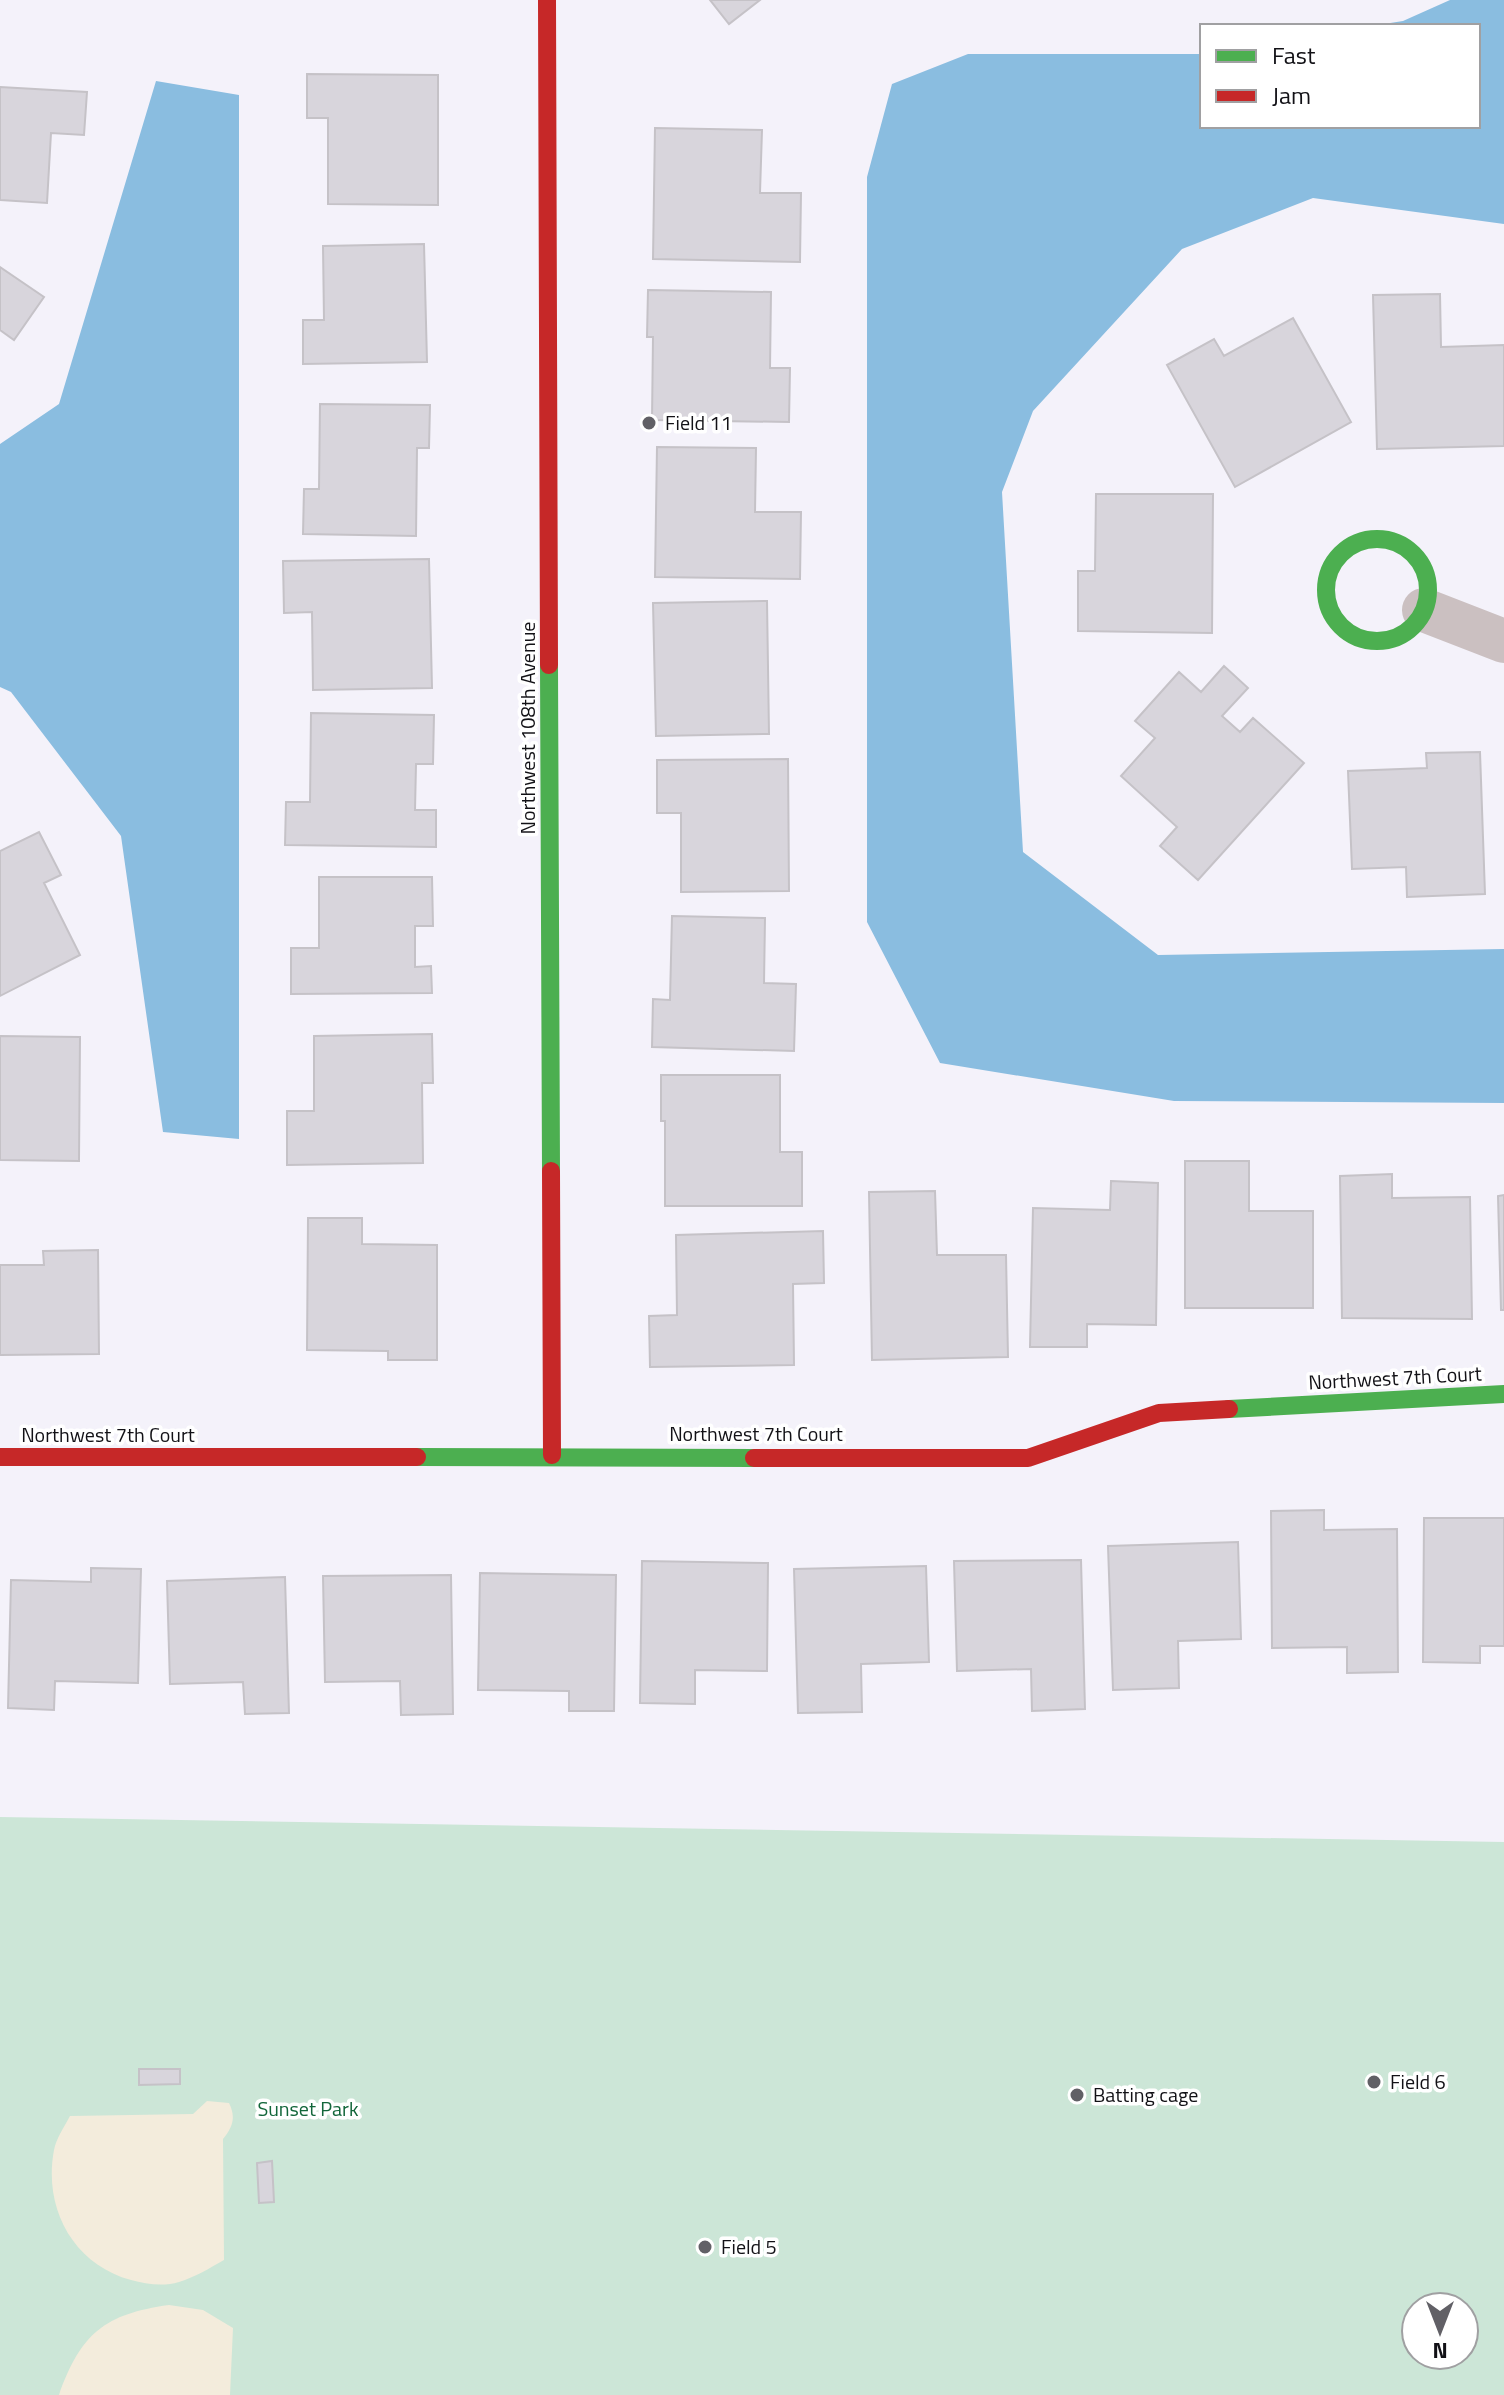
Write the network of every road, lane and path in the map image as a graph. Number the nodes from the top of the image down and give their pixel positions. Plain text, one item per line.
1 (547, 0) edge
2 (1424, 610) junction
3 (1504, 641) edge
4 (1504, 1394) edge
5 (552, 1455) junction
6 (0, 1457) edge

1 - 5 street, Northwest 108th Avenue
2 - 2 street
2 - 3 street
4 - 5 street, Northwest 7th Court
5 - 6 street, Northwest 7th Court

